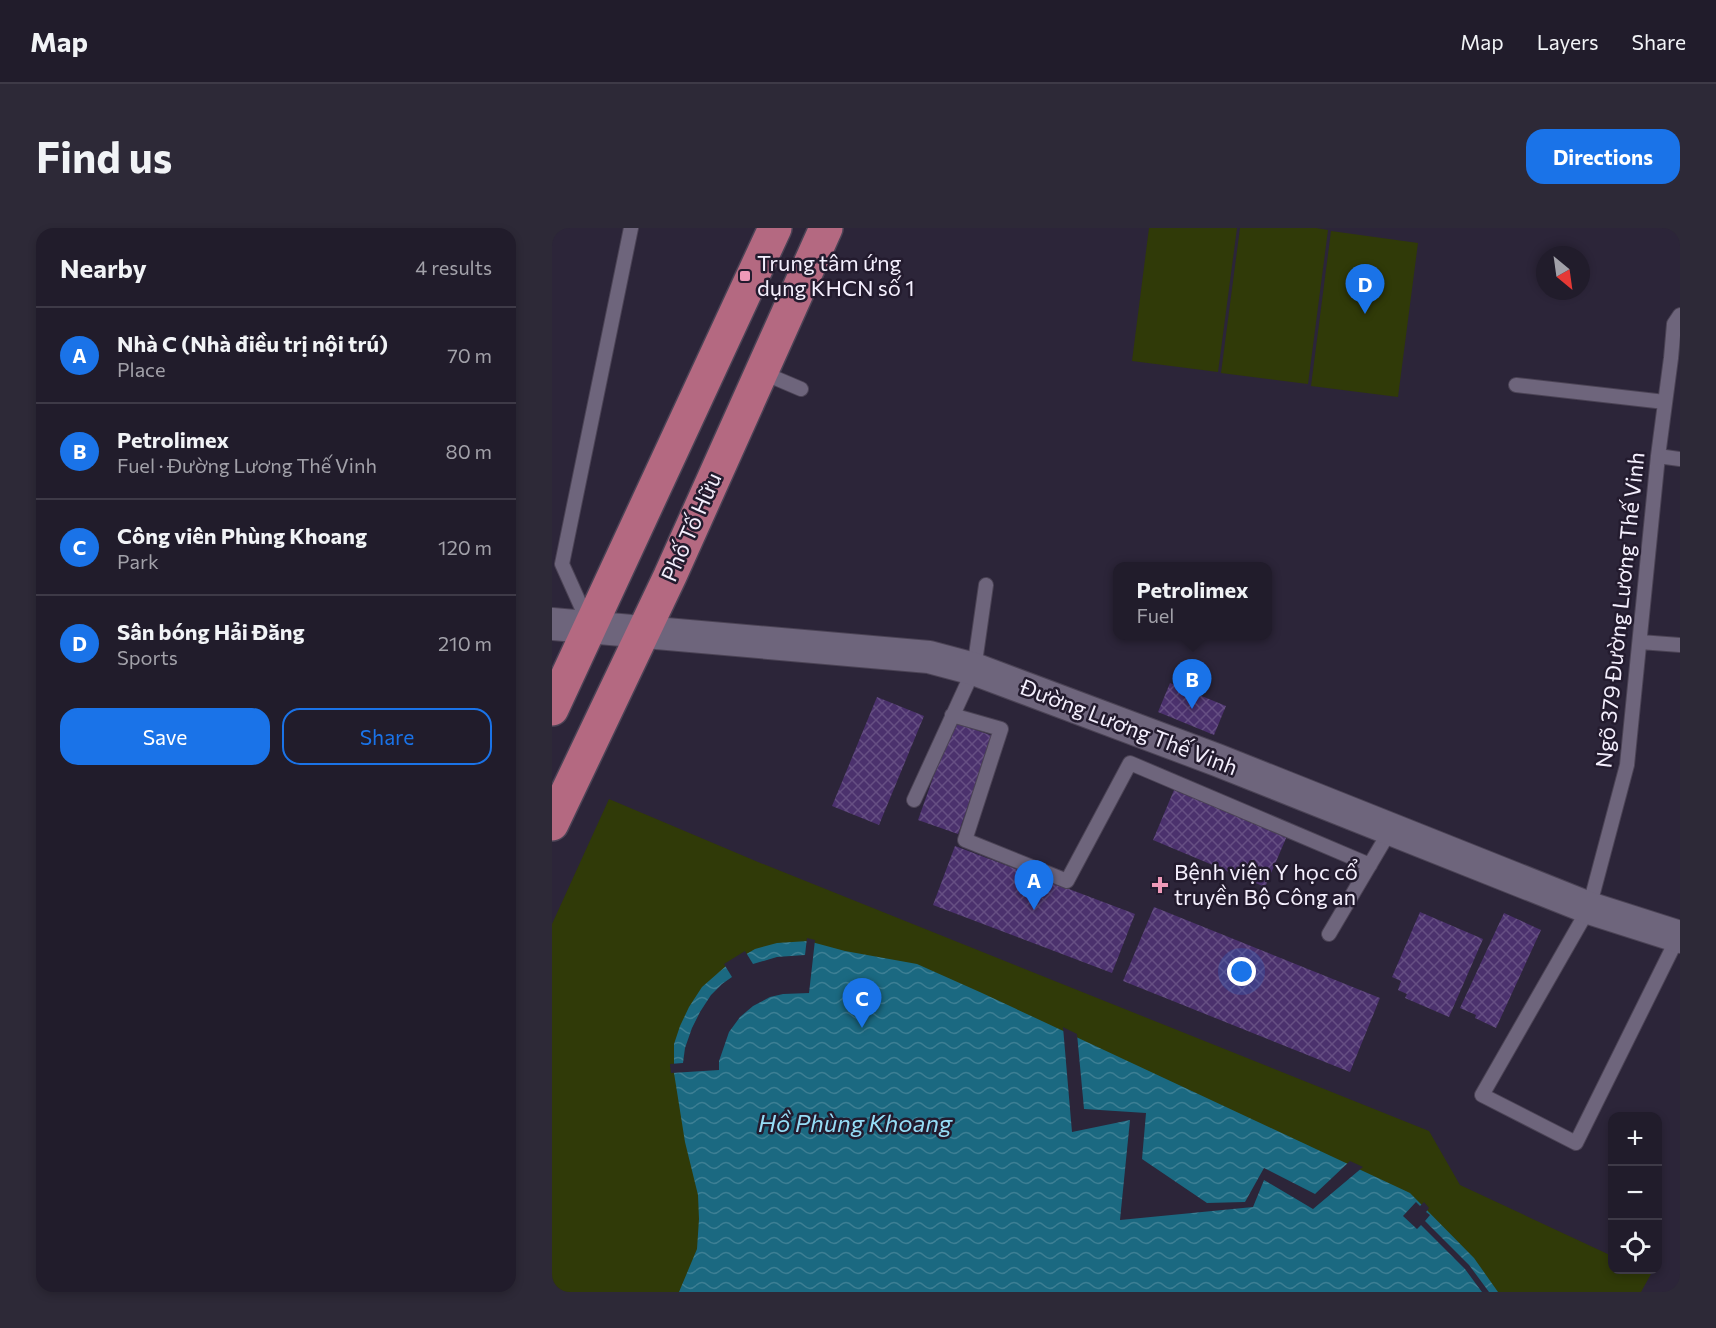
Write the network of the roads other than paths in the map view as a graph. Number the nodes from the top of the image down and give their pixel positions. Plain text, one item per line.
1 (631, 228) edge
2 (775, 228) edge
3 (826, 228) edge
4 (1680, 315) edge
5 (761, 372) junction
6 (1516, 385) dead end
7 (801, 389) dead end
8 (1665, 402) junction
9 (1658, 456) junction
10 (1680, 459) edge
11 (986, 585) dead end
12 (552, 624) edge
13 (590, 626) junction
14 (644, 631) junction
15 (1640, 642) junction
16 (1680, 645) edge
17 (974, 669) junction
18 (552, 709) edge
19 (952, 715) junction
20 (914, 800) dead end
21 (552, 824) edge
22 (1391, 829) junction
23 (1370, 865) junction
24 (1589, 908) junction
25 (1329, 934) dead end
26 (1679, 937) edge

1 - 13 lane
2 - 13 main road
3 - 5 main road, Phố Tố Hữu
4 - 8 lane, Ngõ 379 Đường Lương Thế Vinh
5 - 7 lane
5 - 14 main road, Phố Tố Hữu
6 - 8 lane
8 - 9 lane, Ngõ 379 Đường Lương Thế Vinh
9 - 10 lane
9 - 15 lane, Ngõ 379 Đường Lương Thế Vinh
11 - 17 lane
12 - 13 street, Đường Lương Thế Vinh
13 - 14 street, Đường Lương Thế Vinh
13 - 18 main road
14 - 17 street, Đường Lương Thế Vinh
14 - 21 main road, Phố Tố Hữu
15 - 16 lane
15 - 24 lane, Ngõ 379 Đường Lương Thế Vinh
17 - 19 lane
17 - 22 street, Đường Lương Thế Vinh
19 - 20 lane
19 - 23 lane
22 - 23 lane
22 - 24 street, Đường Lương Thế Vinh
23 - 25 lane
24 - 26 street, Đường Lương Thế Vinh
24 - 26 lane, Ngõ 379 Đường Lương Thế Vinh

